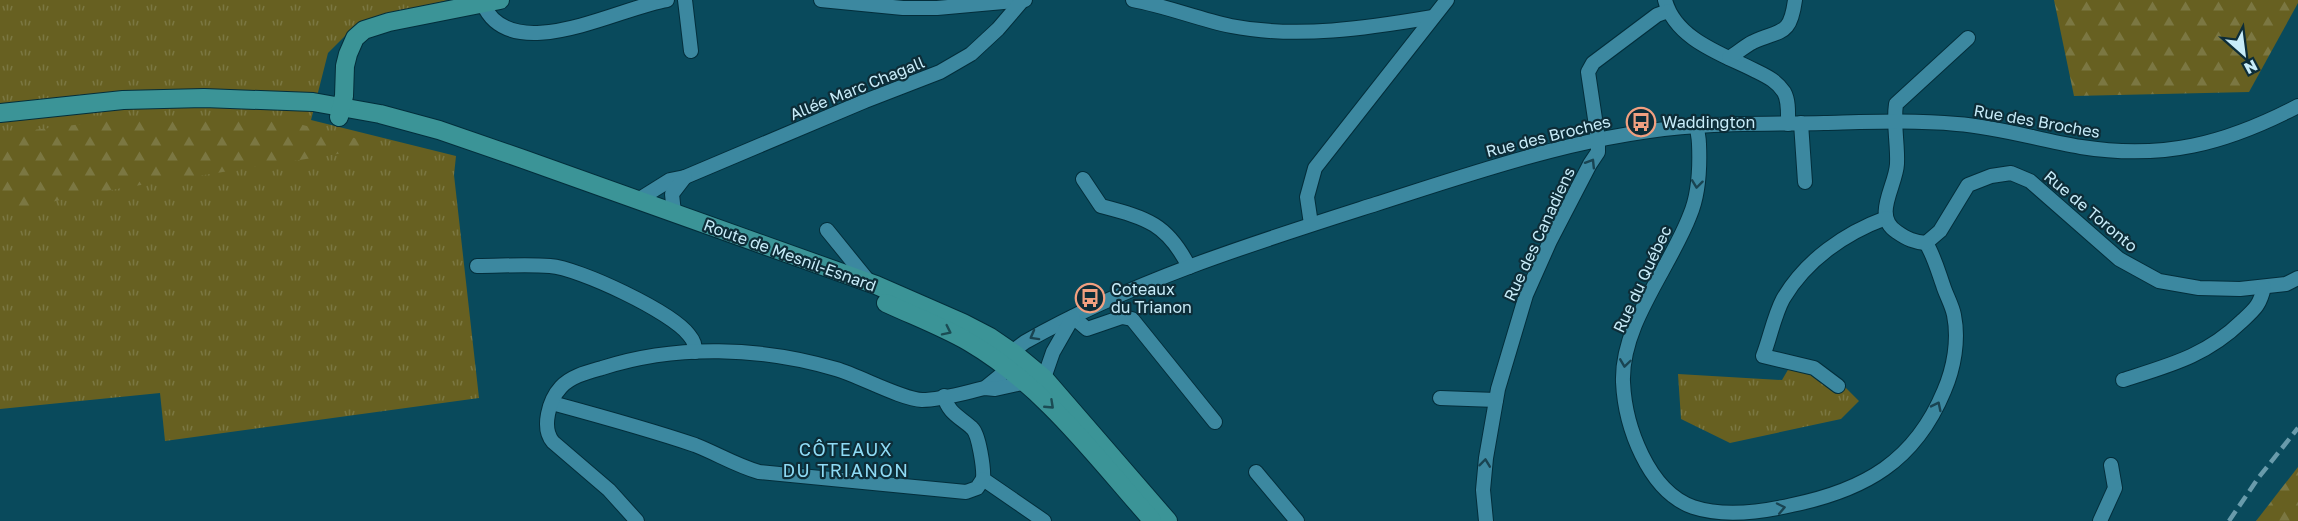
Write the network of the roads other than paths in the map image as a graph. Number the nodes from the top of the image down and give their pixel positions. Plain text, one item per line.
1 (667, 0) edge
2 (685, 0) edge
3 (820, 0) edge
4 (1029, 0) edge
5 (1133, 0) edge
6 (1447, 0) edge
7 (1795, 0) edge
8 (1022, 1) edge
9 (492, 2) edge
10 (1666, 5) edge
11 (1434, 17) junction
12 (1968, 38) dead end
13 (691, 51) dead end
14 (1729, 58) junction
15 (2298, 106) edge
16 (340, 112) junction
17 (0, 113) edge
18 (1895, 123) junction
19 (1795, 124) junction
20 (1697, 126) junction
21 (1598, 139) junction
22 (685, 177) junction
23 (1083, 179) dead end
24 (1805, 182) dead end
25 (638, 200) junction
26 (674, 213) junction
27 (1886, 218) junction
28 (1311, 224) junction
29 (827, 230) dead end
30 (1926, 243) junction
31 (477, 266) dead end
32 (1189, 267) junction
33 (2298, 278) edge
34 (870, 283) junction
35 (2264, 287) junction
36 (1073, 317) junction
37 (695, 352) junction
38 (1010, 361) junction
39 (1044, 378) junction
40 (2123, 380) dead end
41 (1025, 383) junction
42 (1838, 386) dead end
43 (985, 388) junction
44 (944, 396) junction
45 (1440, 398) dead end
46 (1496, 400) junction
47 (552, 403) junction
48 (1215, 422) dead end
49 (2111, 465) dead end
50 (1256, 472) dead end
51 (983, 479) junction
52 (637, 521) edge
53 (1044, 521) edge
54 (1153, 521) edge
55 (1168, 521) edge
56 (1297, 521) edge
57 (1486, 521) edge
58 (2100, 521) edge

1 - 9 street
2 - 13 street
3 - 8 street
4 - 8 street
5 - 11 street
6 - 11 street
7 - 14 street
8 - 22 street, Allée Marc Chagall
9 - 16 main road
10 - 14 street
10 - 21 street
11 - 28 street
12 - 18 street
14 - 19 street
15 - 18 street, Rue des Broches
16 - 17 main road
16 - 25 main road, Route de Mesnil-Esnard
16 -> 38 main road, Route de Mesnil-Esnard
18 - 19 street, Rue des Broches
18 - 27 street
19 - 20 street, Rue des Broches
19 - 24 street
20 - 21 street, Rue des Broches
20 -> 30 street, Rue du Québec
21 - 28 street, Rue des Broches
46 -> 21 street, Rue des Canadiens
22 - 25 street, Allée Marc Chagall
22 - 26 street
23 - 32 street
25 - 26 main road, Route de Mesnil-Esnard
26 - 34 main road, Route de Mesnil-Esnard
27 - 30 street
27 - 42 street
28 - 32 street, Rue des Broches
29 - 34 street
30 - 35 street, Rue de Toronto
31 - 37 street
32 - 36 street, Rue des Broches
33 - 35 street, Rue de Toronto
34 - 38 main road, Route de Mesnil-Esnard
35 - 40 street
36 -> 38 street, Rue des Broches
36 - 39 street
36 - 48 street
37 - 44 street
37 - 47 street
38 - 39 main road, Route de Mesnil-Esnard
38 - 41 main road, Route de Mesnil-Esnard
38 - 43 street, Rue des Broches
39 - 41 street
39 - 55 main road, Route de Mesnil-Esnard
41 - 43 street
41 -> 54 main road, Route de Mesnil-Esnard
43 - 44 street
44 - 51 street
45 - 46 street
57 -> 46 street, Rue des Canadiens
47 - 51 street
47 - 52 street
49 - 58 street
50 - 56 street
51 - 53 street

